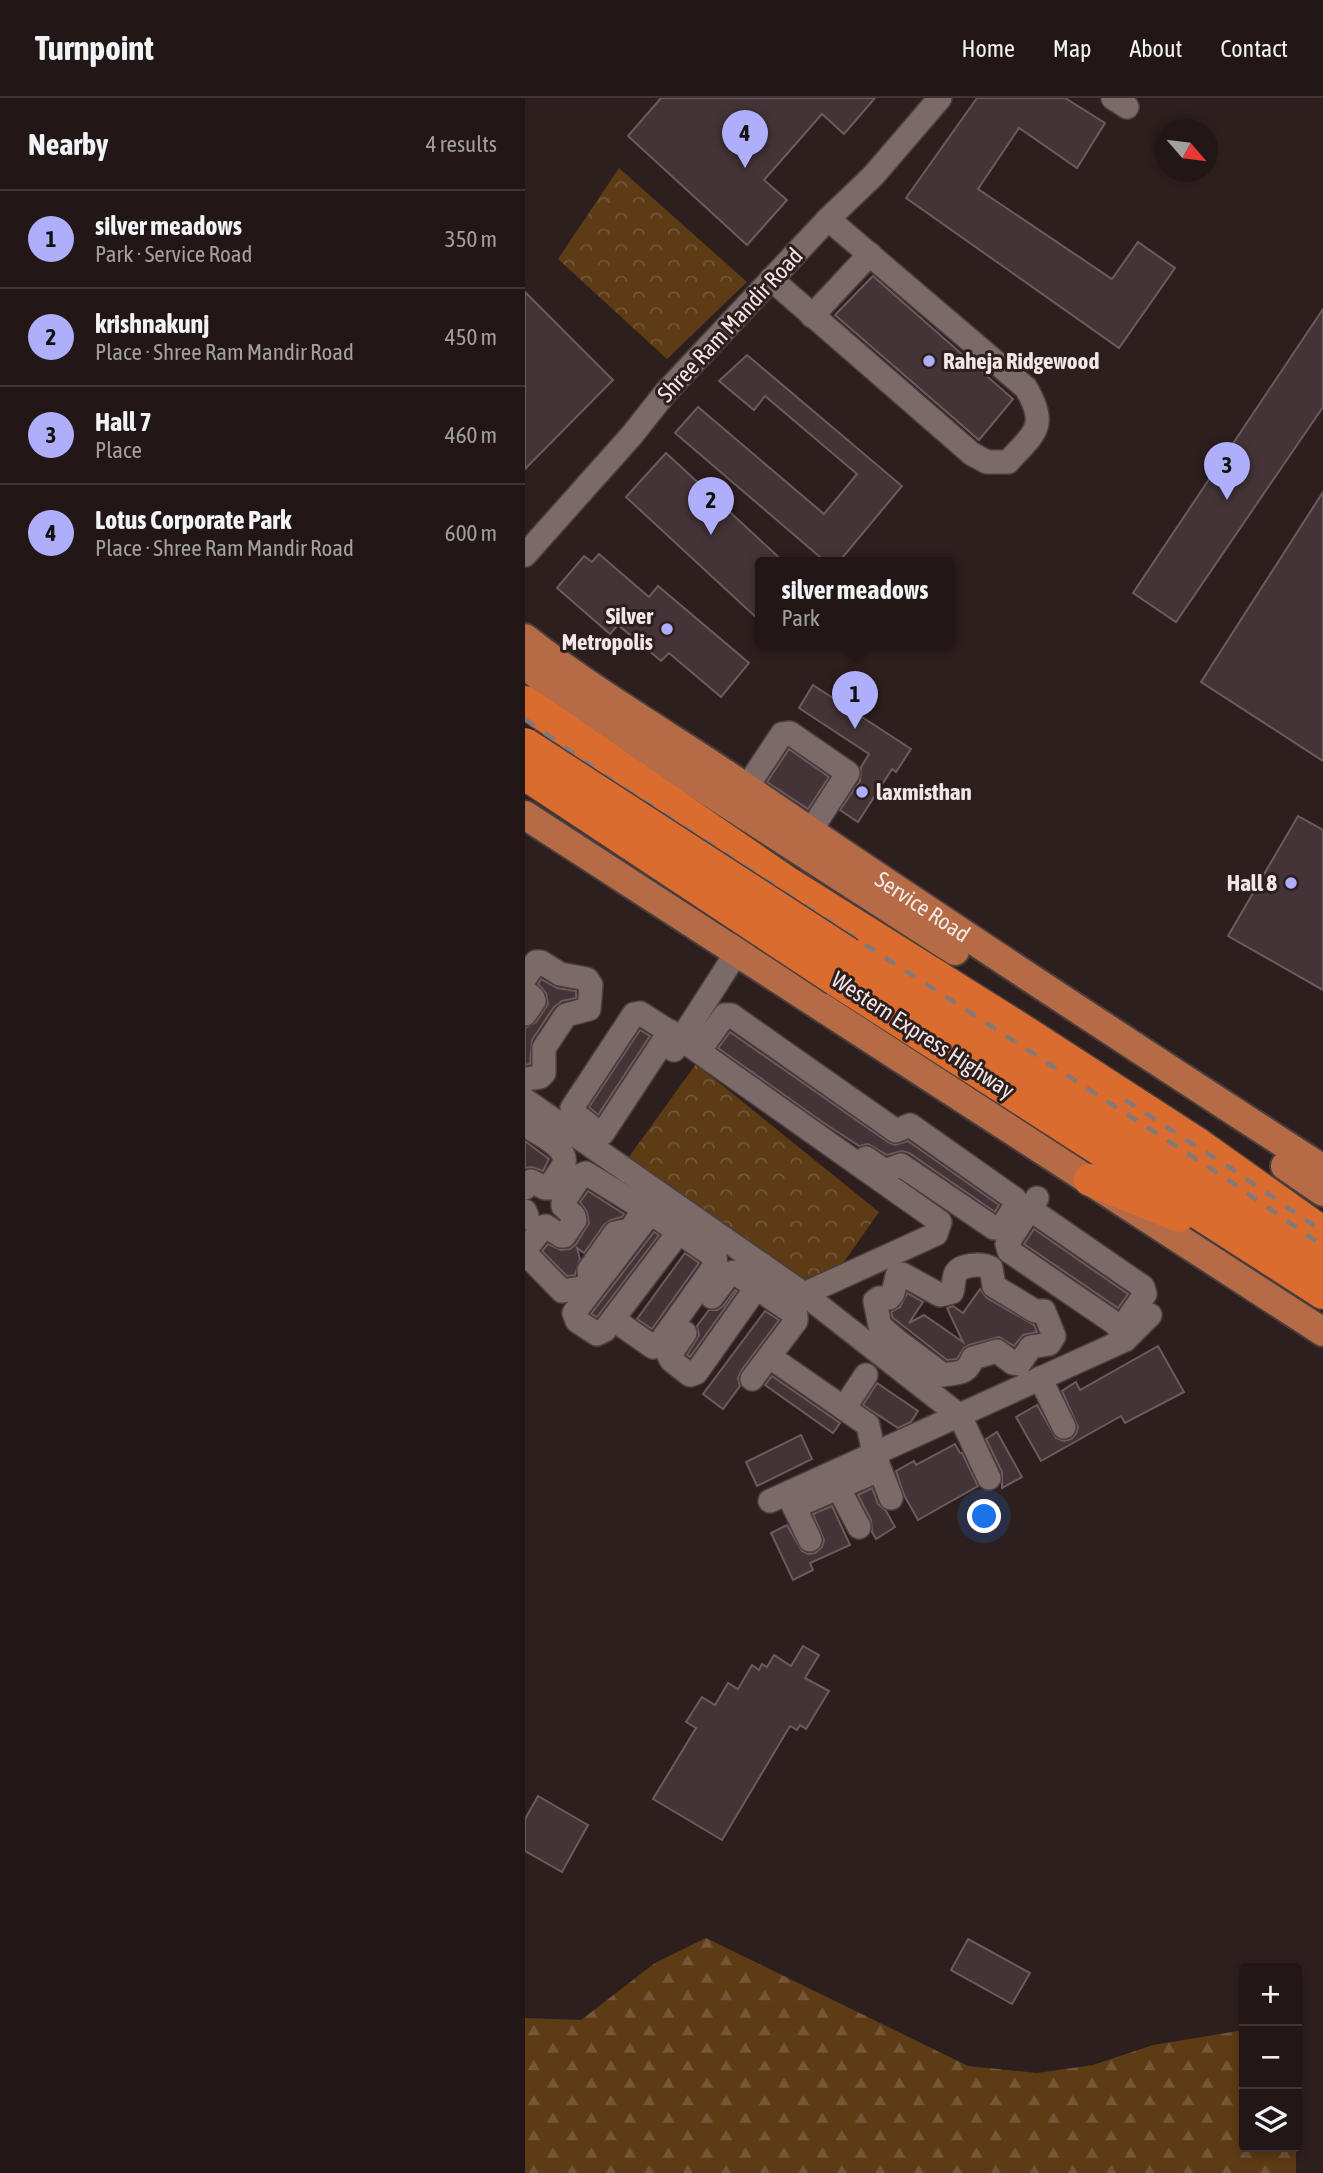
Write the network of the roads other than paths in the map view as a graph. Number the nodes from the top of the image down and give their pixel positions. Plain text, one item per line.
1 (940, 98) edge
2 (828, 219) junction
3 (870, 254) junction
4 (771, 279) junction
5 (812, 316) junction
6 (525, 555) edge
7 (525, 638) edge
8 (525, 665) edge
9 (525, 692) edge
10 (525, 702) edge
11 (525, 744) edge
12 (525, 774) edge
13 (743, 792) junction
14 (525, 815) edge
15 (808, 836) junction
16 (785, 881) junction
17 (525, 952) edge
18 (736, 952) junction
19 (525, 967) edge
20 (842, 967) junction
21 (525, 978) edge
22 (525, 991) edge
23 (525, 1014) edge
24 (685, 1036) junction
25 (525, 1079) edge
26 (526, 1110) edge
27 (606, 1156) junction
28 (1305, 1164) edge
29 (1090, 1180) junction
30 (525, 1188) edge
31 (1323, 1192) edge
32 (650, 1200) junction
33 (525, 1211) edge
34 (1323, 1215) edge
35 (525, 1218) edge
36 (685, 1224) junction
37 (1227, 1231) junction
38 (1323, 1233) edge
39 (1323, 1262) edge
40 (763, 1278) junction
41 (1323, 1293) edge
42 (804, 1294) junction
43 (1150, 1315) dead end
44 (613, 1319) junction
45 (1121, 1332) junction
46 (1323, 1332) edge
47 (893, 1350) junction
48 (770, 1357) junction
49 (866, 1375) dead end
50 (1040, 1378) junction
51 (753, 1379) dead end
52 (844, 1408) junction
53 (960, 1416) junction
54 (1063, 1427) dead end
55 (877, 1462) junction
56 (989, 1478) dead end
57 (839, 1489) junction
58 (891, 1497) dead end
59 (784, 1501) junction
60 (859, 1527) dead end
61 (810, 1540) dead end

1 - 2 street, Shree Ram Mandir Road
2 - 3 street
2 - 4 street, Shree Ram Mandir Road
3 - 5 street
3 - 5 street
4 - 5 street
4 - 6 street, Shree Ram Mandir Road
7 - 13 main road, Service Road
8 - 13 main road
9 - 34 main road
10 - 16 highway
11 - 20 highway, Western Express Highway, bridge
12 - 20 highway, Western Express Highway, bridge
13 - 15 main road, Service Road
13 - 15 street
14 - 18 main road
15 - 28 main road, Service Road
16 - 18 street
16 - 38 highway
17 - 19 street
18 - 24 street
18 - 29 main road
20 - 37 highway, Western Express Highway
20 - 39 highway, Western Express Highway
21 - 25 street
22 - 23 street
24 - 24 street
24 - 24 street
24 - 27 street
24 - 42 street
26 - 27 street
26 - 30 street
27 - 32 street
28 - 31 main road, Service Road
29 - 37 highway
29 - 46 main road
32 - 32 street
32 - 36 street
33 - 35 street
36 - 40 street
36 - 44 street
36 - 44 street
36 - 44 street
37 - 41 highway, Western Express Highway
40 - 42 street
40 - 48 street
42 - 47 street
43 - 45 street
45 - 45 street
45 - 50 street
47 - 47 street
47 - 53 street
48 - 51 street
48 - 52 street
49 - 52 street
50 - 53 street
50 - 54 street
52 - 55 street
53 - 55 street
53 - 56 street
55 - 57 street
55 - 58 street
55 - 59 street
57 - 59 street
57 - 60 street
59 - 61 street

